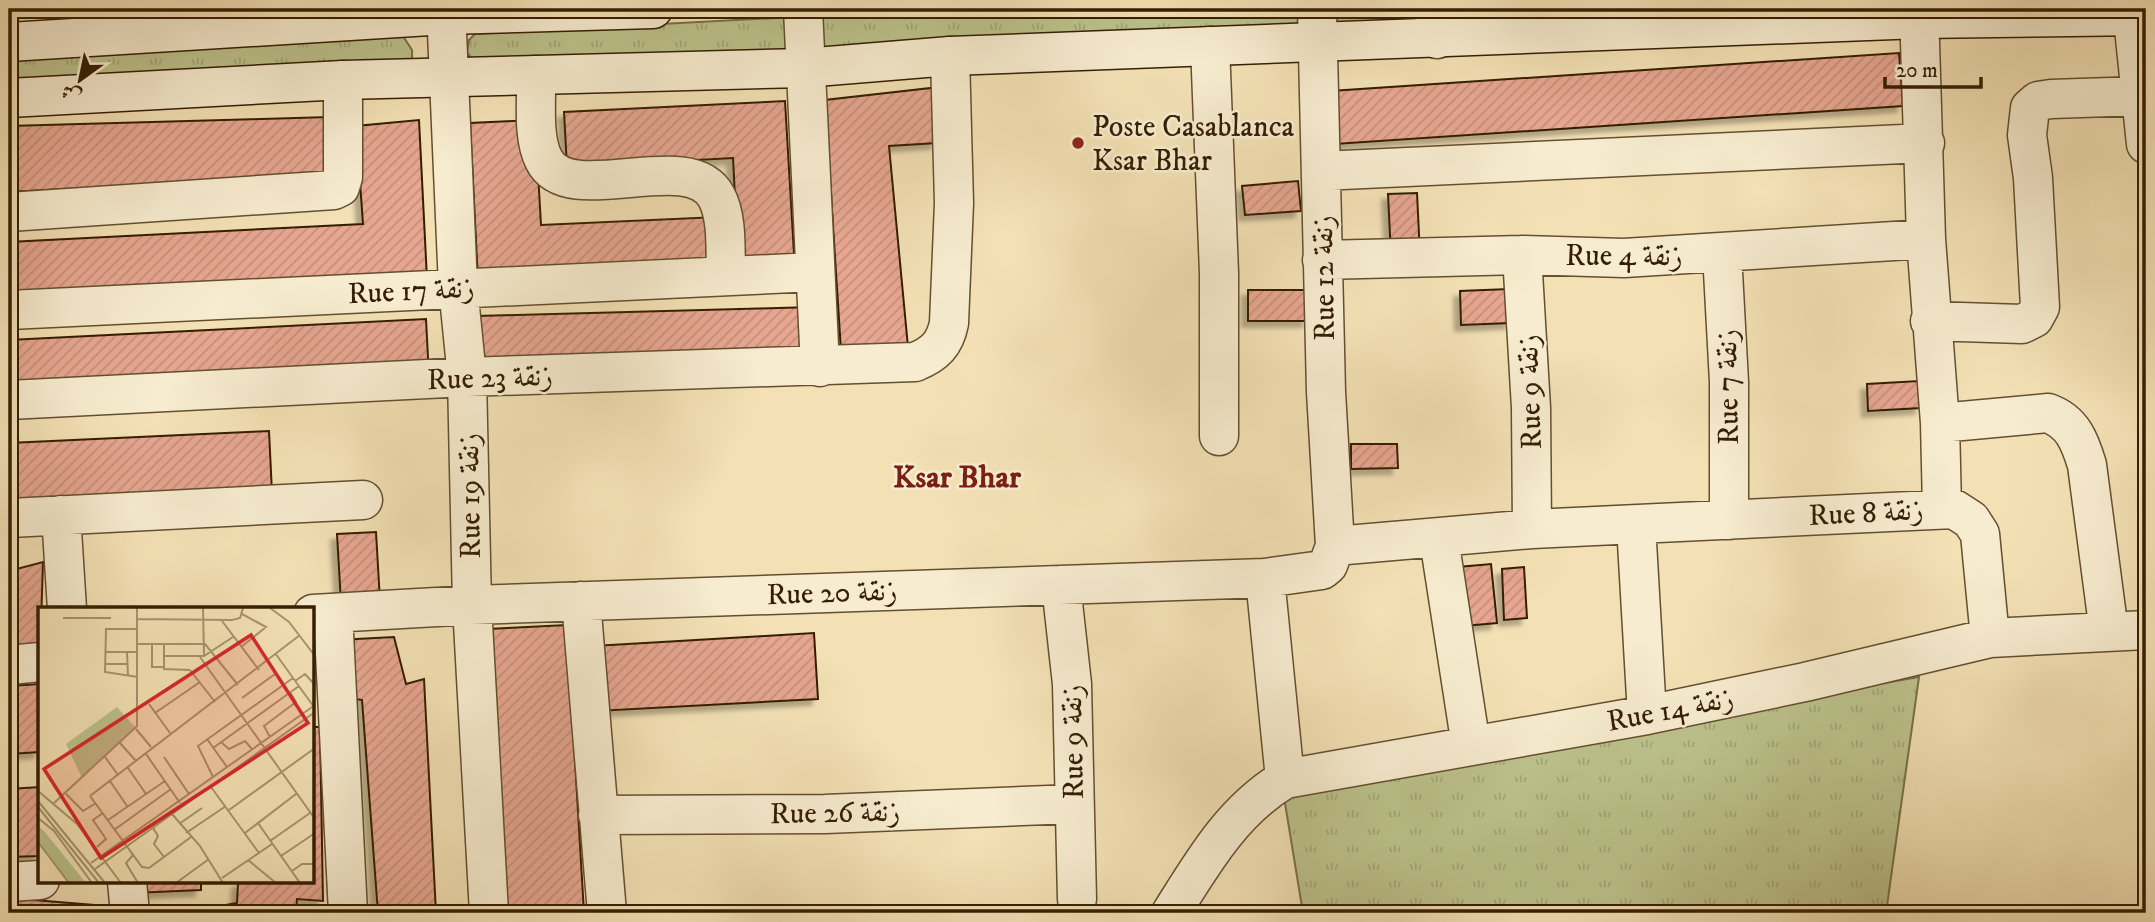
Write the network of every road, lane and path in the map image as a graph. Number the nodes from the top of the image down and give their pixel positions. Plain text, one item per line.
1 (653, 9) edge
2 (803, 9) edge
3 (446, 12) edge
4 (1919, 14) edge
5 (2137, 14) edge
6 (1436, 24) edge
7 (1317, 26) edge
8 (9, 42) edge
9 (1210, 46) junction
10 (950, 56) junction
11 (804, 68) junction
12 (536, 75) junction
13 (448, 78) junction
14 (343, 80) junction
15 (2140, 96) junction
16 (9, 98) edge
17 (1925, 143) junction
18 (2146, 144) edge
19 (1321, 171) junction
20 (9, 212) edge
21 (1926, 239) junction
22 (1722, 253) junction
23 (1522, 255) junction
24 (1322, 260) junction
25 (814, 272) junction
26 (726, 275) junction
27 (458, 287) junction
28 (9, 310) edge
29 (1930, 321) junction
30 (820, 367) junction
31 (467, 377) junction
32 (9, 400) edge
33 (1940, 423) junction
34 (1219, 436) dead end
35 (363, 500) dead end
36 (1942, 508) junction
37 (61, 515) junction
38 (10, 518) edge
39 (1729, 520) junction
40 (1636, 525) junction
41 (1532, 529) junction
42 (1439, 539) junction
43 (1335, 546) junction
44 (1265, 578) junction
45 (1061, 585) junction
46 (581, 601) junction
47 (472, 605) junction
48 (67, 607) edge
49 (323, 614) edge
50 (2146, 630) edge
51 (2109, 632) junction
52 (1990, 638) junction
53 (38, 662) edge
54 (9, 665) edge
55 (1647, 715) junction
56 (1472, 746) junction
57 (1285, 779) junction
58 (1073, 804) junction
59 (597, 815) junction
60 (38, 880) edge
61 (9, 882) edge
62 (127, 884) edge
63 (1077, 900) dead end
64 (130, 913) edge
65 (348, 913) edge
66 (489, 913) edge
67 (607, 913) edge
68 (1171, 913) edge

1 - 3 street
2 - 11 street
3 - 8 street
3 - 13 street, Rue 19 زنقة
4 - 5 street
4 - 6 street
4 - 17 street, Rue 8 زنقة
5 - 15 street
6 - 7 street
7 - 9 street
7 - 19 street, Rue 12 زنقة
9 - 10 street
9 - 34 street
10 - 11 street
10 - 30 street, Rue 23 زنقة
11 - 12 street
11 - 25 street
12 - 13 street
12 - 26 street
13 - 14 street
13 - 27 street, Rue 19 زنقة
14 - 16 street
14 - 20 street
15 - 18 street
15 - 29 street
17 - 19 street
17 - 21 street, Rue 8 زنقة
19 - 24 street, Rue 12 زنقة
21 - 22 street, Rue 4 زنقة
21 - 29 street, Rue 8 زنقة
22 - 23 street, Rue 4 زنقة
22 - 39 street, Rue 7 زنقة
23 - 24 street, Rue 4 زنقة
23 - 41 street, Rue 9 زنقة
24 - 43 street, Rue 12 زنقة
25 - 26 street, Rue 17 زنقة
25 - 30 street
26 - 27 street, Rue 17 زنقة
27 - 28 street, Rue 17 زنقة
27 - 31 street, Rue 19 زنقة
29 - 33 street, Rue 8 زنقة
30 - 31 street, Rue 23 زنقة
31 - 32 street, Rue 23 زنقة
31 - 47 street, Rue 19 زنقة
33 - 36 street, Rue 8 زنقة
33 - 51 street
35 - 37 street
36 - 39 street, Rue 8 زنقة
36 - 52 street
37 - 38 street
37 - 48 street
39 - 40 street, Rue 8 زنقة
40 - 41 street, Rue 8 زنقة
40 - 55 street
41 - 42 street, Rue 8 زنقة
42 - 43 street, Rue 8 زنقة
42 - 56 street
43 - 44 street, Rue 20 زنقة
44 - 45 street, Rue 20 زنقة
44 - 57 street
45 - 46 street, Rue 20 زنقة
45 - 58 street, Rue 9 زنقة
46 - 47 street, Rue 20 زنقة
46 - 59 street
47 - 49 street, Rue 20 زنقة
47 - 66 street, Rue 19 زنقة
49 - 65 street
50 - 51 street, Rue 14 زنقة
51 - 52 street, Rue 14 زنقة
52 - 55 street, Rue 14 زنقة
53 - 54 street
55 - 56 street, Rue 14 زنقة
56 - 57 street, Rue 14 زنقة
57 - 68 street, Rue 14 زنقة
58 - 59 street, Rue 26 زنقة
58 - 63 street, Rue 9 زنقة
59 - 67 street
60 - 61 street
62 - 64 street

